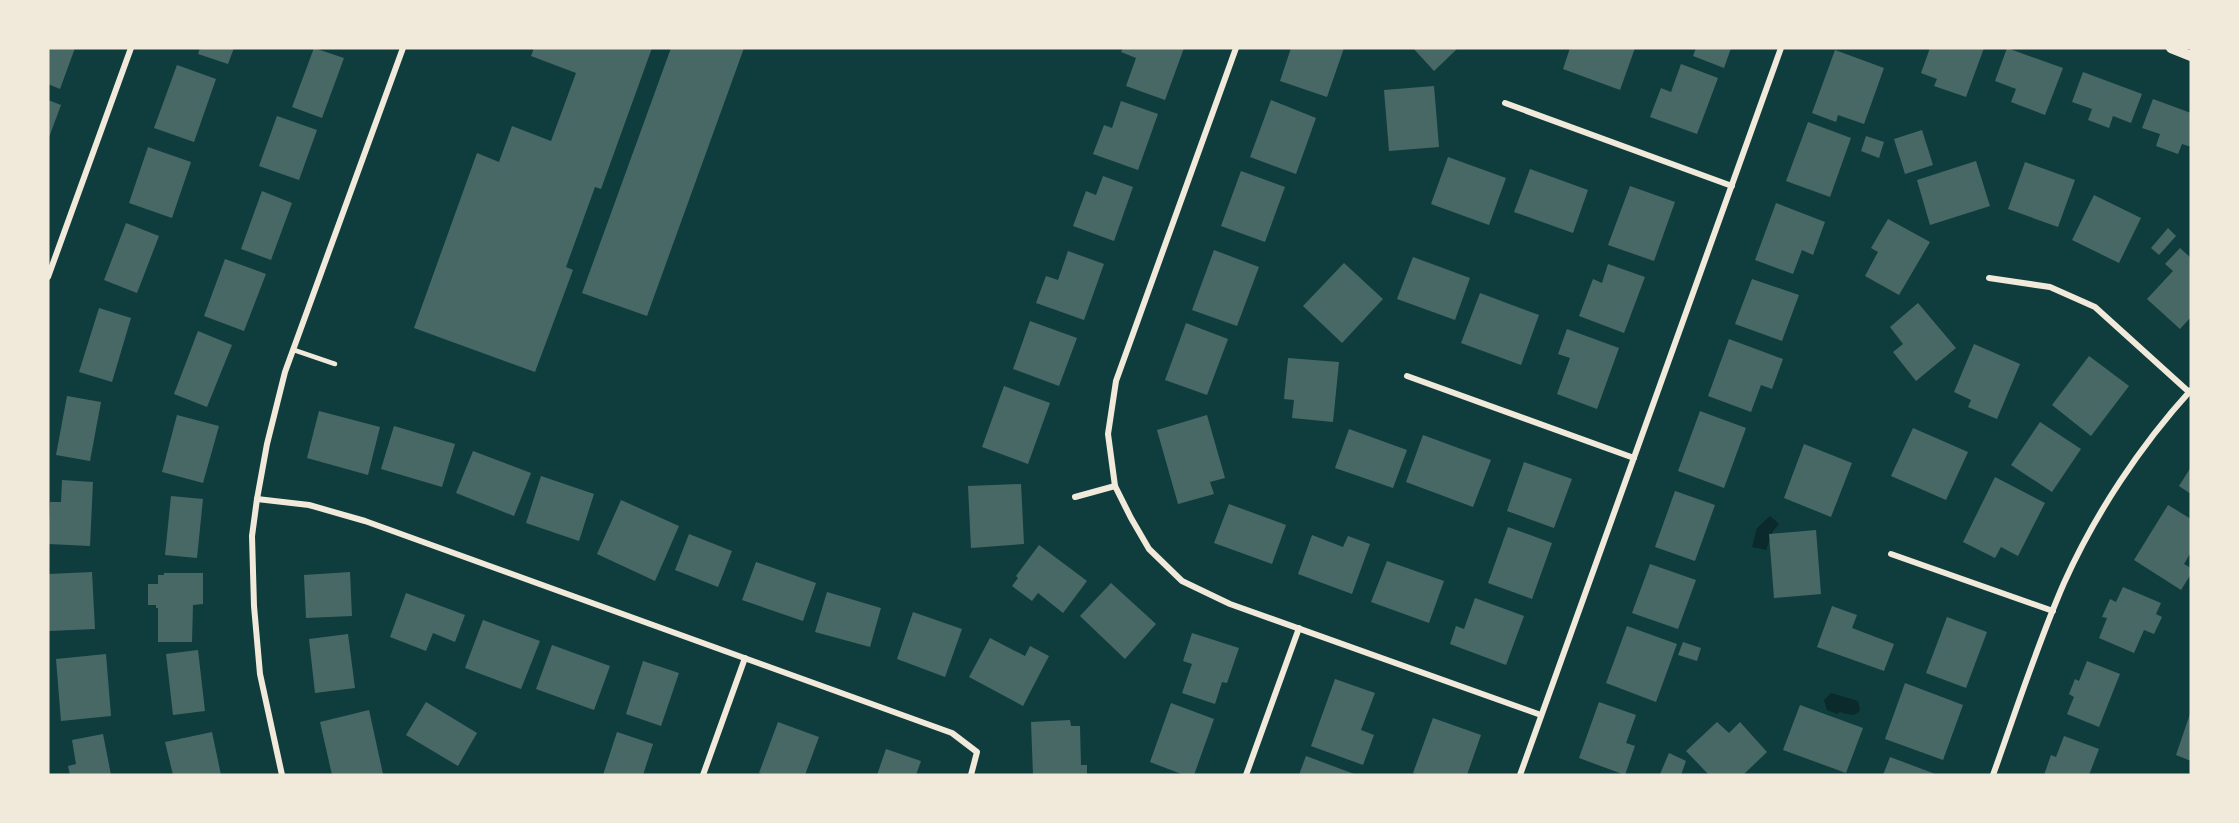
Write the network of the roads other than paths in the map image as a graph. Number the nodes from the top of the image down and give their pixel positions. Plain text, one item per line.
1 (131, 48) edge
2 (403, 48) edge
3 (1236, 48) edge
4 (1781, 48) edge
5 (2171, 48) edge
6 (2191, 56) edge
7 (1505, 104) dead end
8 (1732, 186) junction
9 (48, 277) edge
10 (1989, 278) dead end
11 (294, 350) junction
12 (334, 364) dead end
13 (1407, 376) dead end
14 (2190, 391) edge
15 (1634, 458) junction
16 (1115, 486) junction
17 (1075, 497) dead end
18 (257, 499) junction
19 (1891, 554) dead end
20 (2053, 611) junction
21 (1299, 628) junction
22 (745, 658) junction
23 (1541, 715) junction
24 (282, 775) edge
25 (703, 775) edge
26 (971, 775) edge
27 (1246, 775) edge
28 (1520, 775) edge
29 (1993, 775) edge

1 - 9 street
2 - 11 street
3 - 16 street
4 - 8 street
5 - 6 street
7 - 8 street
8 - 15 street
10 - 14 street
11 - 12 lane
11 - 18 street
13 - 15 street
14 - 20 street
15 - 23 street
16 - 17 street
16 - 21 street
18 - 22 street
18 - 24 street
19 - 20 street
20 - 29 street
21 - 23 street
21 - 27 street
22 - 25 street
22 - 26 street
23 - 28 street

